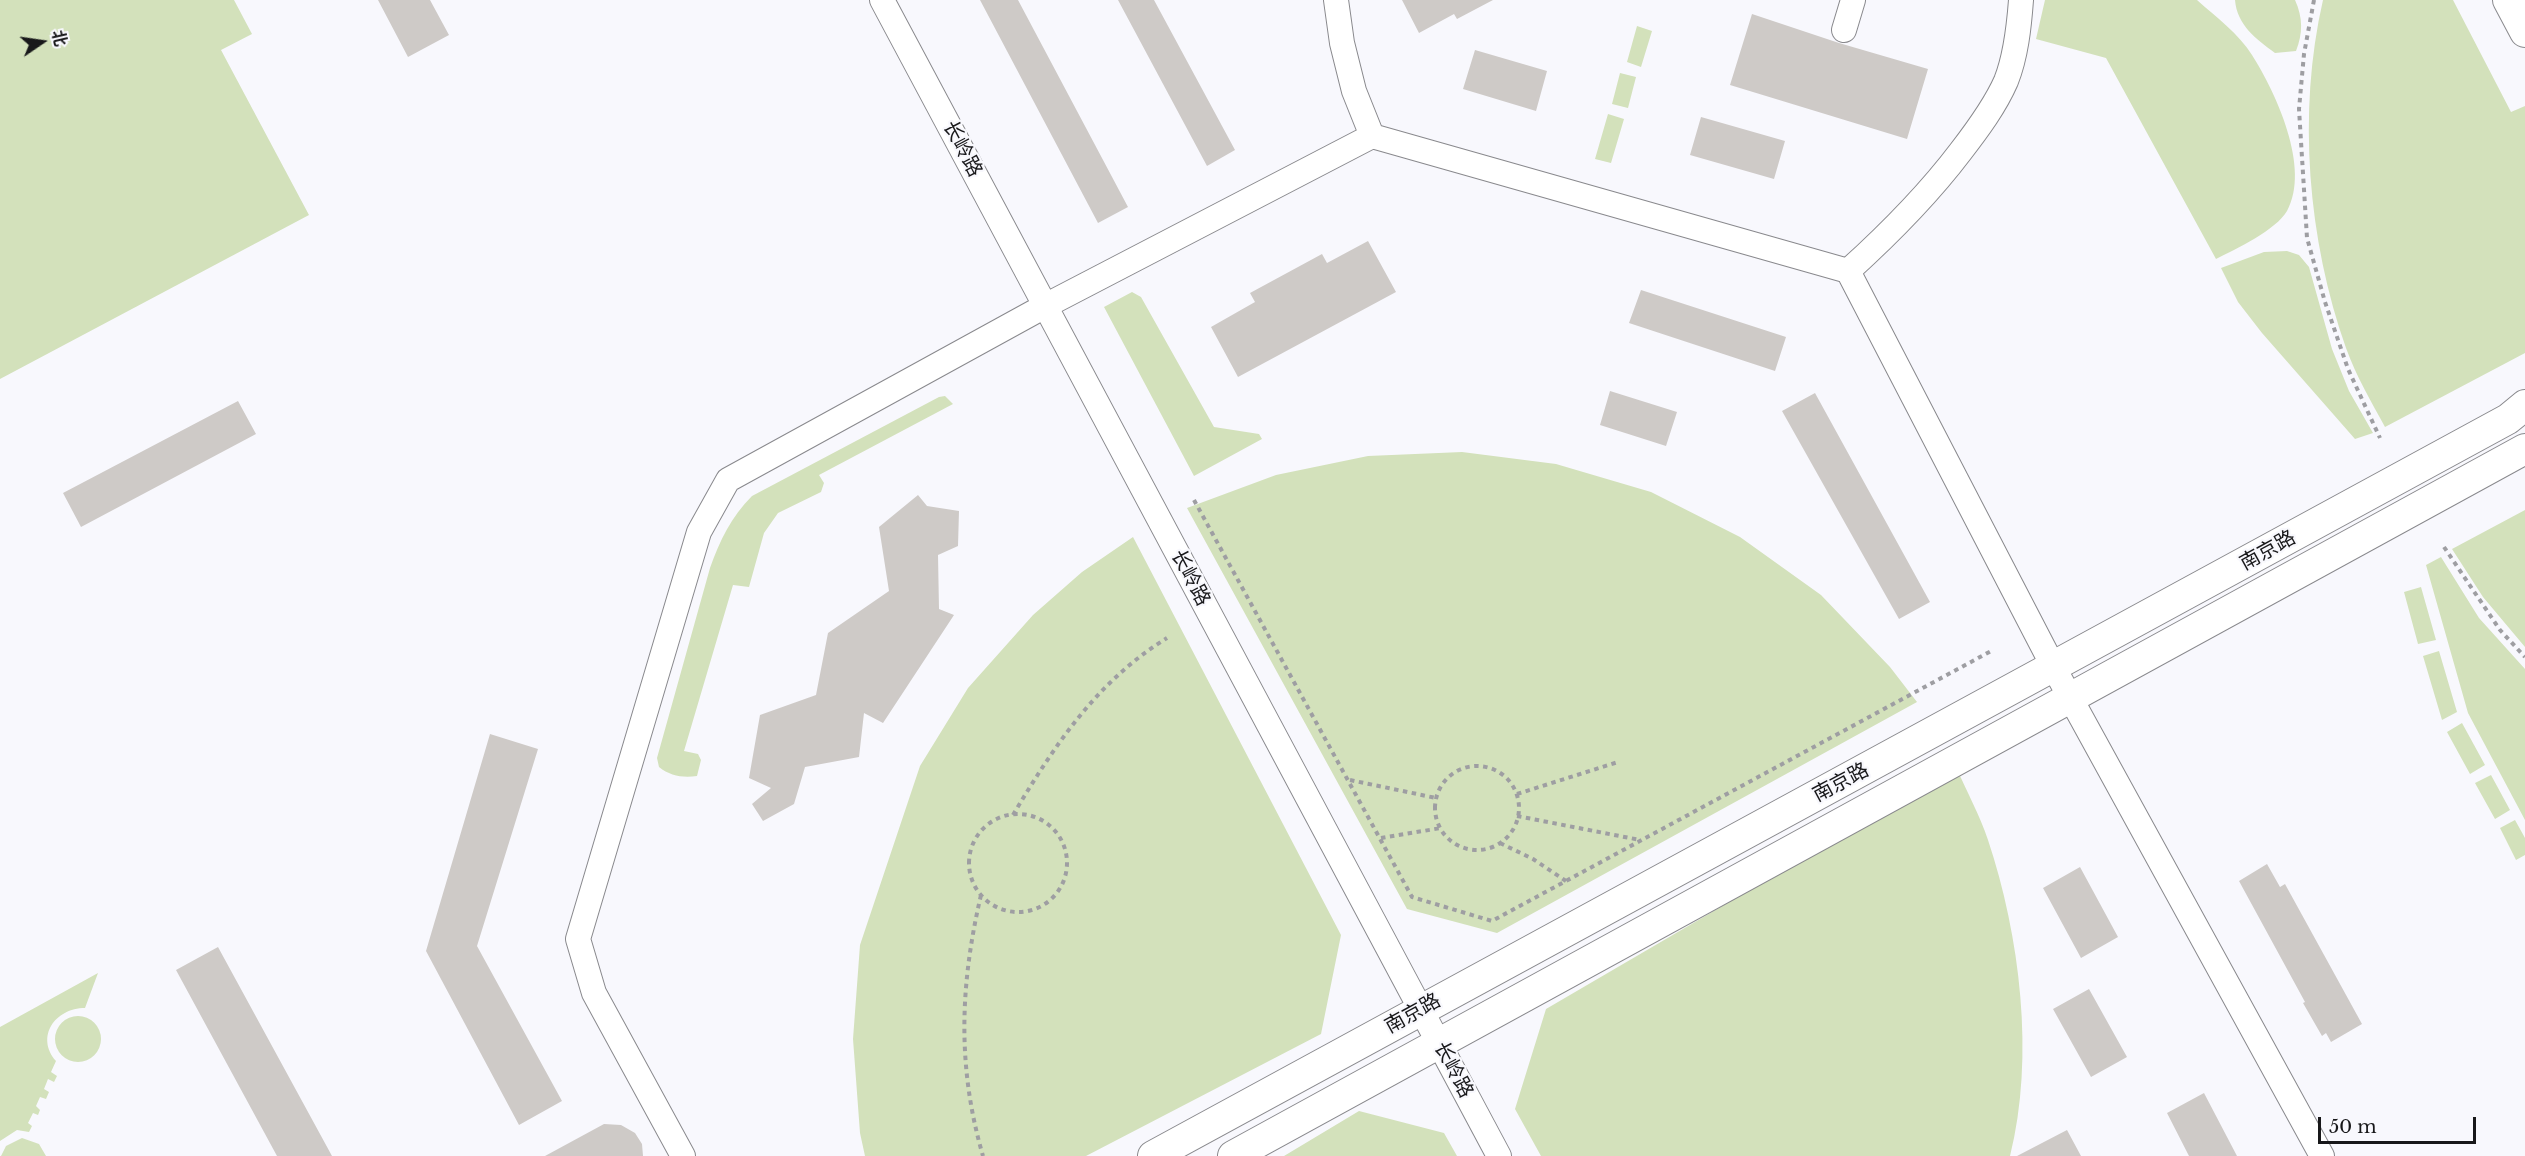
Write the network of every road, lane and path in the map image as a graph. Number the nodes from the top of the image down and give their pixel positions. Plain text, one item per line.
1 (882, 0) edge
2 (1336, 0) edge
3 (1853, 0) edge
4 (2021, 0) edge
5 (2314, 0) edge
6 (2508, 0) edge
7 (1844, 30) dead end
8 (2525, 32) edge
9 (1372, 136) junction
10 (1848, 272) junction
11 (1045, 306) junction
12 (2525, 405) edge
13 (2380, 438) dead end
14 (2525, 449) edge
15 (1194, 500) dead end
16 (2444, 547) dead end
17 (1167, 638) dead end
18 (1993, 650) dead end
19 (2525, 657) edge
20 (2054, 668) junction
21 (2070, 698) junction
22 (1618, 762) dead end
23 (1350, 780) junction
24 (1517, 794) junction
25 (1437, 798) junction
26 (1013, 815) junction
27 (1517, 816) junction
28 (1441, 828) junction
29 (1381, 838) junction
30 (1641, 840) junction
31 (1499, 843) junction
32 (1567, 881) junction
33 (981, 895) junction
34 (1420, 1010) junction
35 (1439, 1044) junction
36 (682, 1156) edge
37 (983, 1156) edge
38 (1153, 1156) edge
39 (1233, 1156) edge
40 (1499, 1156) edge
41 (2322, 1156) edge

1 - 11 street, 长岭路
2 - 9 street
3 - 7 street
4 - 10 street
5 - 13 path
6 - 8 main road
9 - 10 street
9 - 11 street
10 - 20 street
11 - 34 street, 长岭路
11 - 36 street
12 - 20 main road, 南京路
14 - 21 main road, 南京路
15 - 23 path
16 - 19 path
17 - 26 path
18 - 30 path
20 - 21 street
20 - 34 main road, 南京路
21 - 35 main road, 南京路
21 - 41 street
22 - 24 path
23 - 25 path
23 - 29 path
24 - 25 path
24 - 27 path
25 - 28 path
26 - 33 path
26 - 33 path
27 - 30 path
27 - 31 path
28 - 29 path
28 - 31 path
29 - 32 path
30 - 32 path
31 - 32 path
33 - 37 path
34 - 35 street, 长岭路
34 - 38 main road, 南京路
35 - 39 main road, 南京路
35 - 40 street, 长岭路

